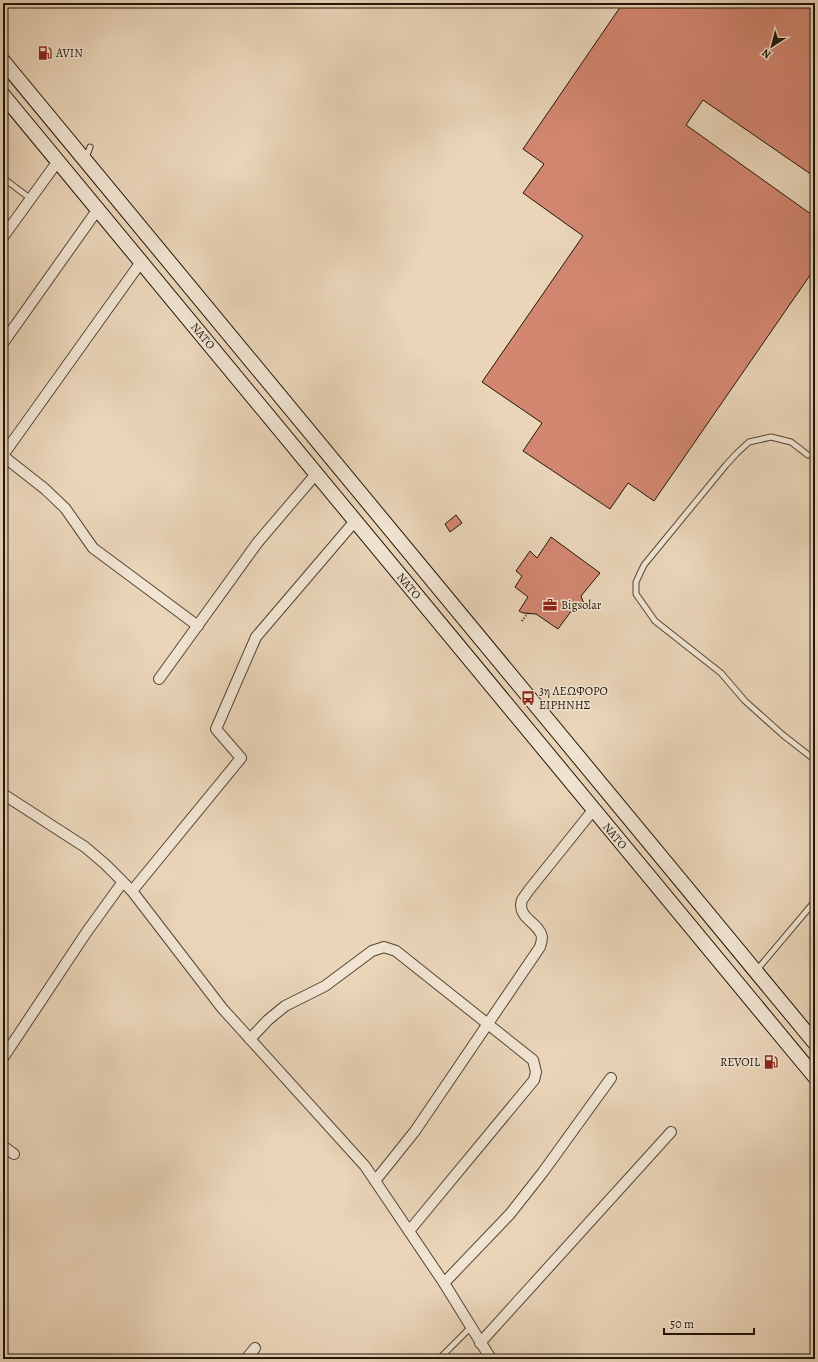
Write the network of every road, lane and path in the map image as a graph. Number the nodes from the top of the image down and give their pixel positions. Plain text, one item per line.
1 (3, 61) edge
2 (3, 94) edge
3 (90, 147) dead end
4 (58, 161) junction
5 (85, 161) junction
6 (3, 178) edge
7 (31, 199) junction
8 (98, 209) junction
9 (3, 237) edge
10 (141, 262) junction
11 (3, 343) edge
12 (808, 455) dead end
13 (3, 456) edge
14 (316, 474) junction
15 (355, 520) junction
16 (528, 614) dead end
17 (522, 621) dead end
18 (198, 626) junction
19 (159, 679) dead end
20 (815, 760) edge
21 (3, 794) edge
22 (594, 809) junction
23 (122, 883) junction
24 (132, 891) junction
25 (815, 901) edge
26 (755, 971) junction
27 (488, 1023) junction
28 (250, 1040) junction
29 (815, 1044) edge
30 (3, 1058) edge
31 (815, 1077) edge
32 (611, 1078) dead end
33 (671, 1132) dead end
34 (3, 1146) edge
35 (14, 1154) dead end
36 (375, 1181) junction
37 (409, 1231) junction
38 (444, 1283) junction
39 (471, 1327) junction
40 (480, 1344) junction
41 (255, 1348) dead end
42 (246, 1359) edge
43 (440, 1359) edge
44 (491, 1359) edge

1 - 5 main road, ΝΑΤΟ
2 - 4 main road, ΝΑΤΟ
3 - 5 lane
4 - 7 street
4 - 8 main road, ΝΑΤΟ
5 - 26 main road, ΝΑΤΟ
6 - 7 lane
7 - 9 street
8 - 10 main road, ΝΑΤΟ
8 - 11 street
10 - 13 street
10 - 14 main road, ΝΑΤΟ
12 - 20 lane
13 - 18 street
14 - 15 main road, ΝΑΤΟ
14 - 18 street
15 - 22 main road, ΝΑΤΟ
15 - 24 street
16 - 17 path
18 - 19 street
21 - 23 street
22 - 27 street
22 - 31 main road, ΝΑΤΟ
23 - 24 street
23 - 30 street
24 - 28 street
25 - 26 lane
26 - 29 main road, ΝΑΤΟ
27 - 28 street
27 - 36 street
27 - 37 street
28 - 36 street
32 - 38 street
33 - 40 street
34 - 35 street
36 - 37 street
37 - 38 street
38 - 39 street
39 - 40 street
39 - 43 lane
40 - 44 street
41 - 42 street

